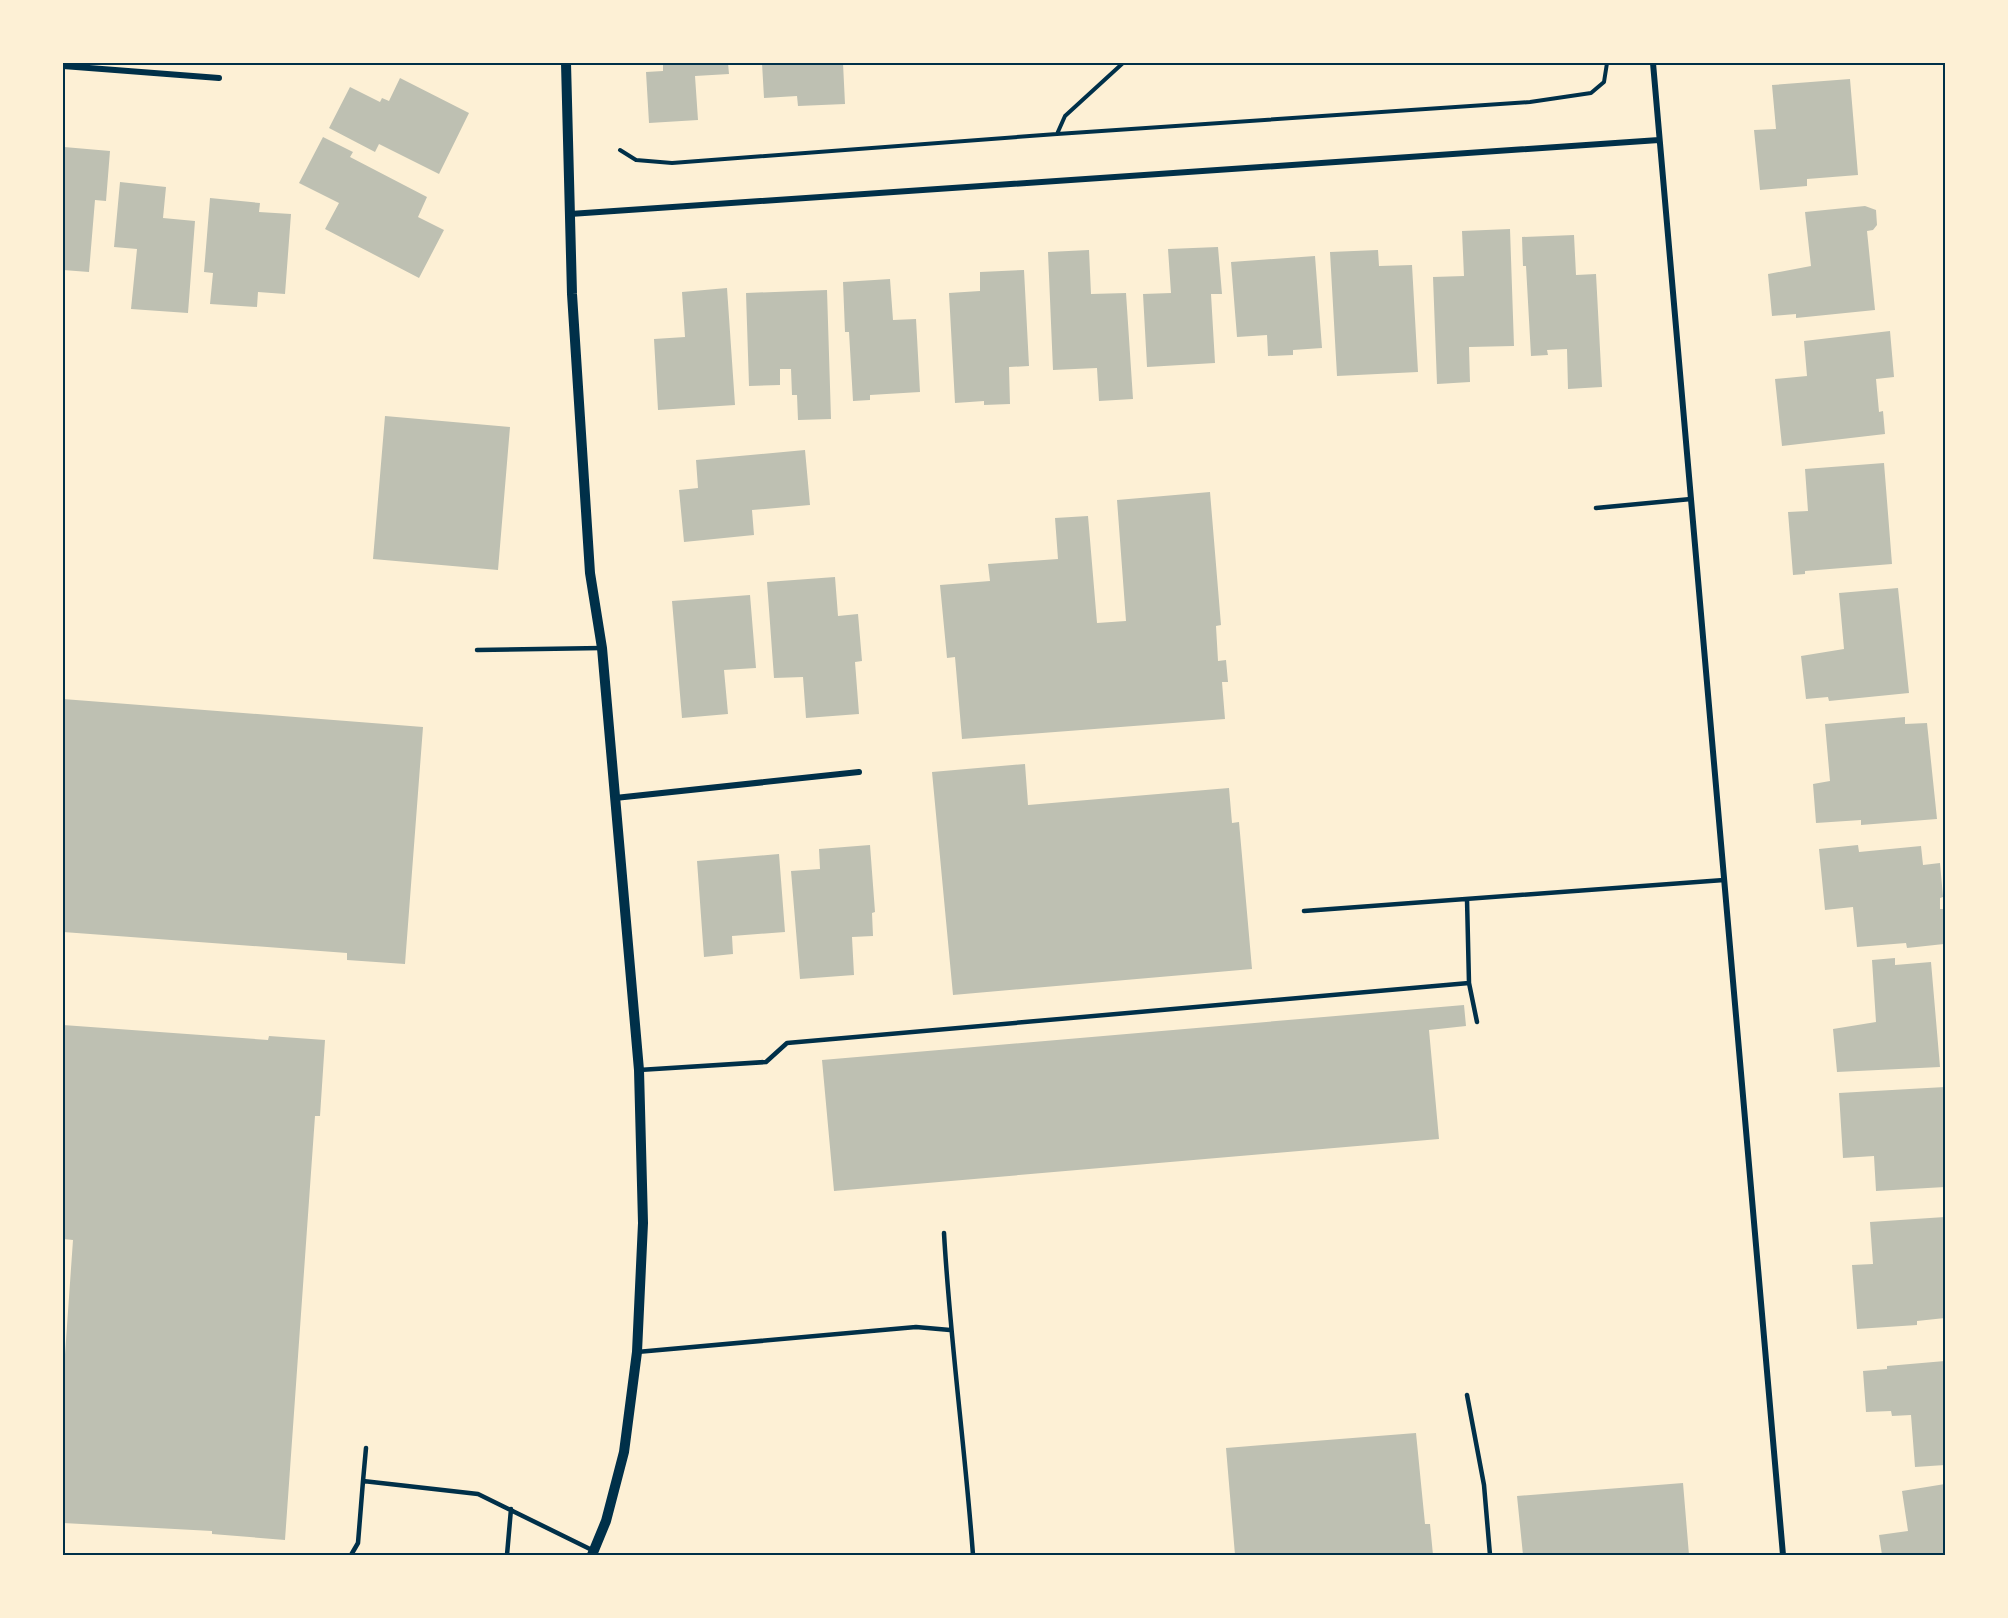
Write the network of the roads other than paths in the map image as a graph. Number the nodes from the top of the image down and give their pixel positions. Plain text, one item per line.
1 (566, 63) edge
2 (1653, 63) edge
3 (63, 66) edge
4 (219, 78) dead end
5 (1659, 140) junction
6 (570, 214) junction
7 (1691, 499) junction
8 (1596, 508) dead end
9 (602, 648) junction
10 (477, 650) dead end
11 (859, 772) dead end
12 (614, 798) junction
13 (1724, 880) junction
14 (1467, 899) junction
15 (1304, 911) dead end
16 (1469, 983) junction
17 (1477, 1022) dead end
18 (639, 1070) junction
19 (944, 1233) dead end
20 (950, 1330) junction
21 (637, 1352) junction
22 (1467, 1395) dead end
23 (366, 1449) dead end
24 (363, 1481) junction
25 (511, 1509) junction
26 (593, 1553) edge
27 (351, 1555) edge
28 (507, 1555) edge
29 (974, 1555) edge
30 (1490, 1555) edge
31 (1783, 1555) edge

1 - 6 street
2 - 5 street
3 - 4 street
5 - 6 street
5 - 7 street
6 - 9 street
7 - 8 lane
7 - 13 street
9 - 10 lane
9 - 12 street
11 - 12 street
12 - 18 street
13 - 14 lane
13 - 31 street
14 - 15 lane
14 - 16 lane
16 - 17 lane
16 - 18 lane
18 - 21 street
19 - 20 lane
20 - 21 lane
20 - 29 lane
21 - 26 street
22 - 30 lane
23 - 24 lane
24 - 25 lane
24 - 27 lane
25 - 26 lane
25 - 28 lane

